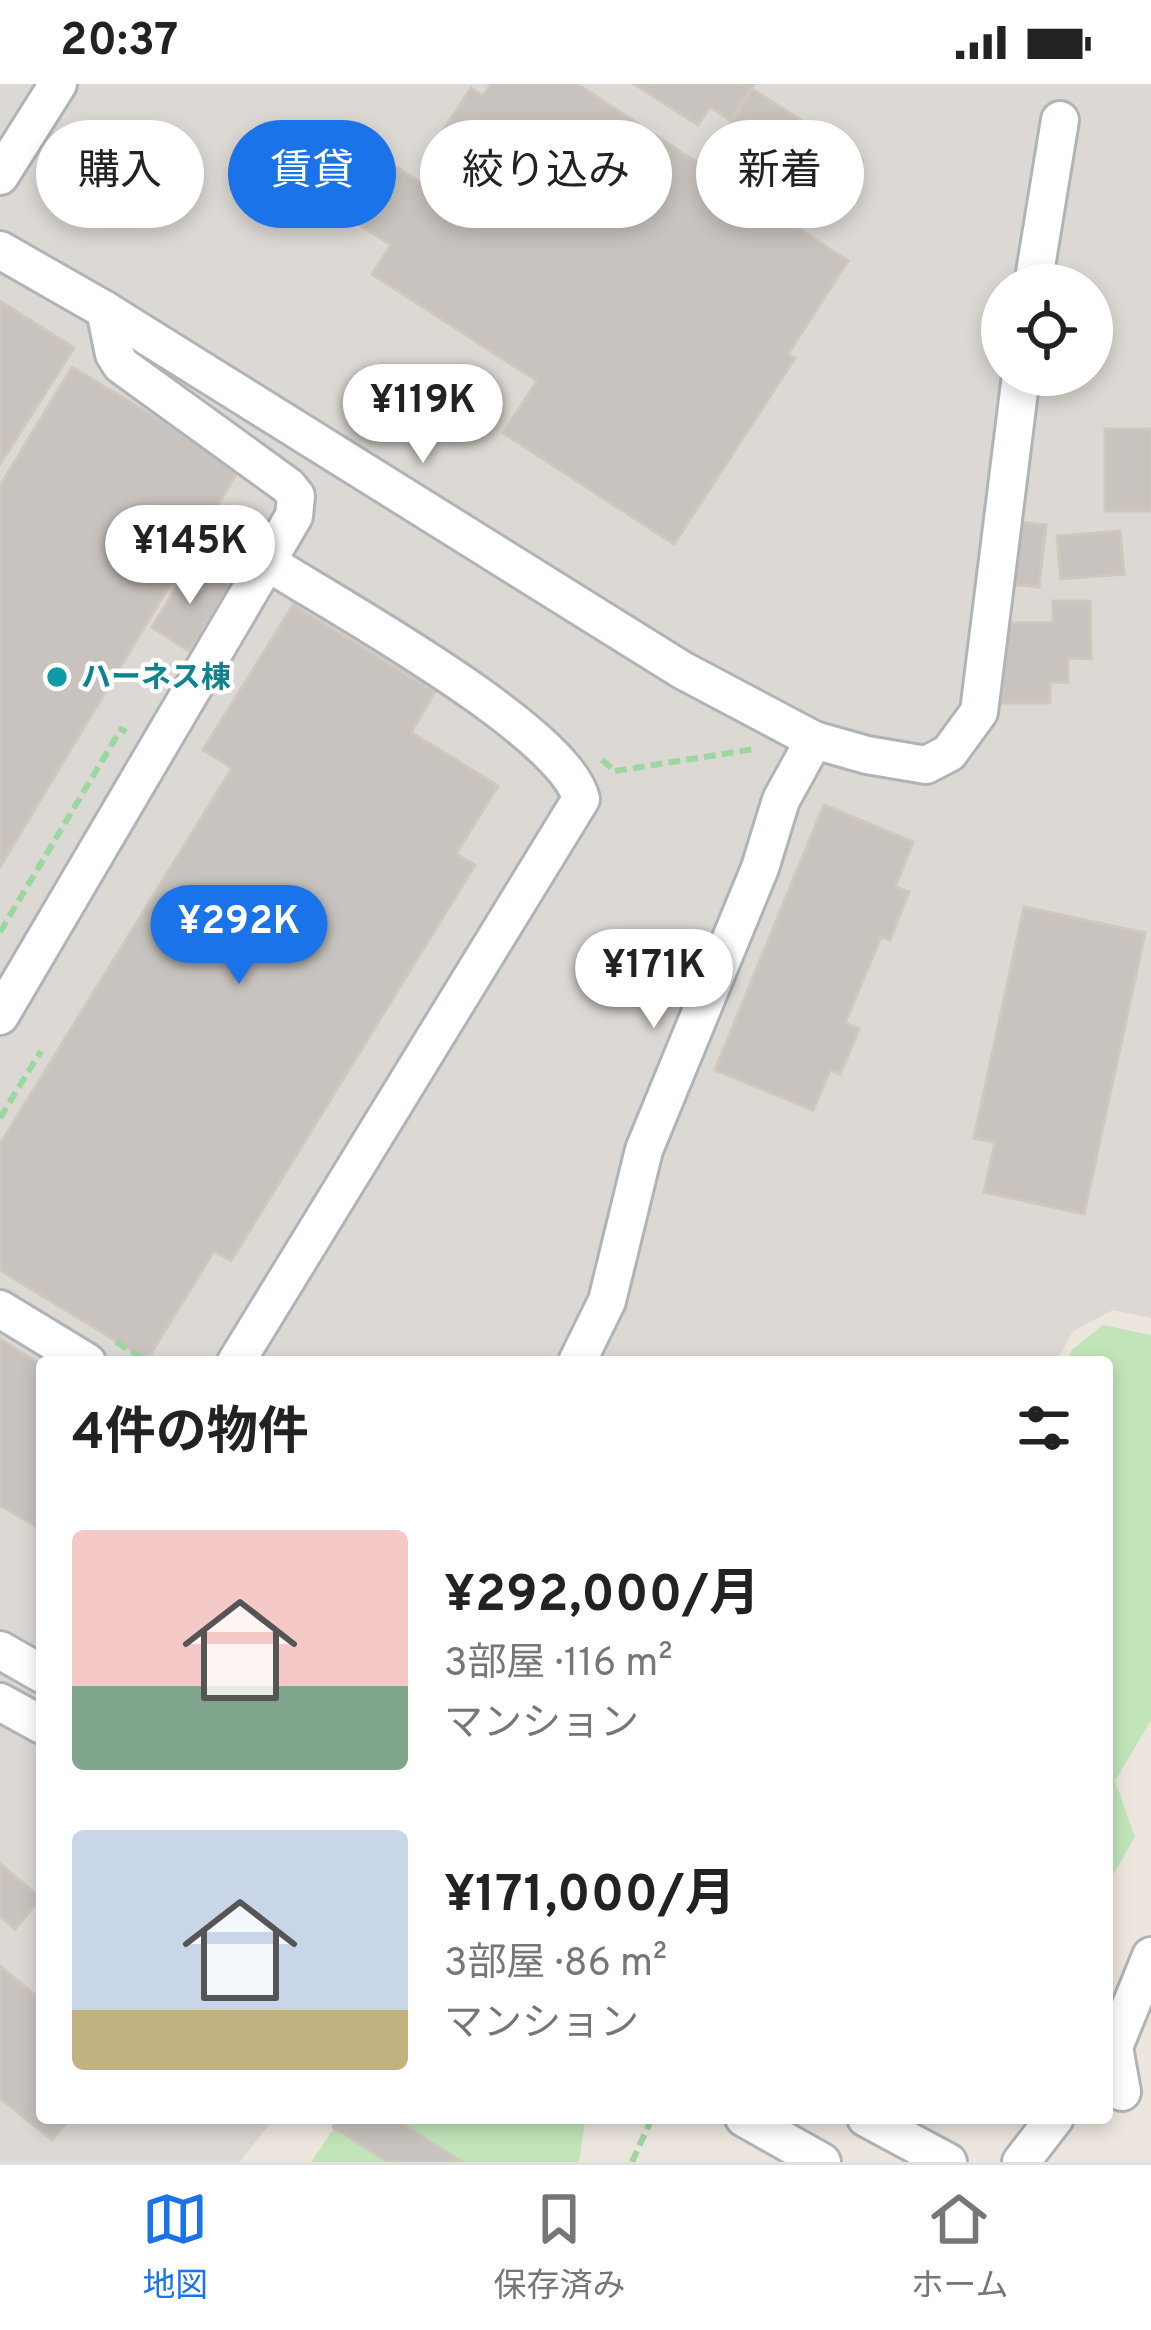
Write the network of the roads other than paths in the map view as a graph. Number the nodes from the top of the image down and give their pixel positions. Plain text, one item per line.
1 (58, 84) edge
2 (1060, 120) dead end
3 (0, 176) edge
4 (0, 250) edge
5 (1036, 264) edge
6 (105, 310) junction
7 (1018, 396) edge
8 (267, 562) junction
9 (814, 740) junction
10 (0, 1016) edge
11 (0, 1309) edge
12 (77, 1356) edge
13 (240, 1356) edge
14 (580, 1356) edge
15 (0, 1650) edge
16 (36, 1671) edge
17 (0, 1702) edge
18 (36, 1722) edge
19 (1151, 1956) edge
20 (1127, 2096) edge
21 (755, 2124) edge
22 (877, 2124) edge
23 (1050, 2124) edge
24 (822, 2162) edge
25 (948, 2162) edge
26 (1021, 2162) edge

1 - 3 street
2 - 5 street
4 - 6 street
6 - 8 street
6 - 9 street
7 - 9 street
8 - 10 street
8 - 13 street
9 - 14 street
11 - 12 street
15 - 16 street
17 - 18 street
19 - 20 street
21 - 24 street
22 - 25 street
23 - 26 street

